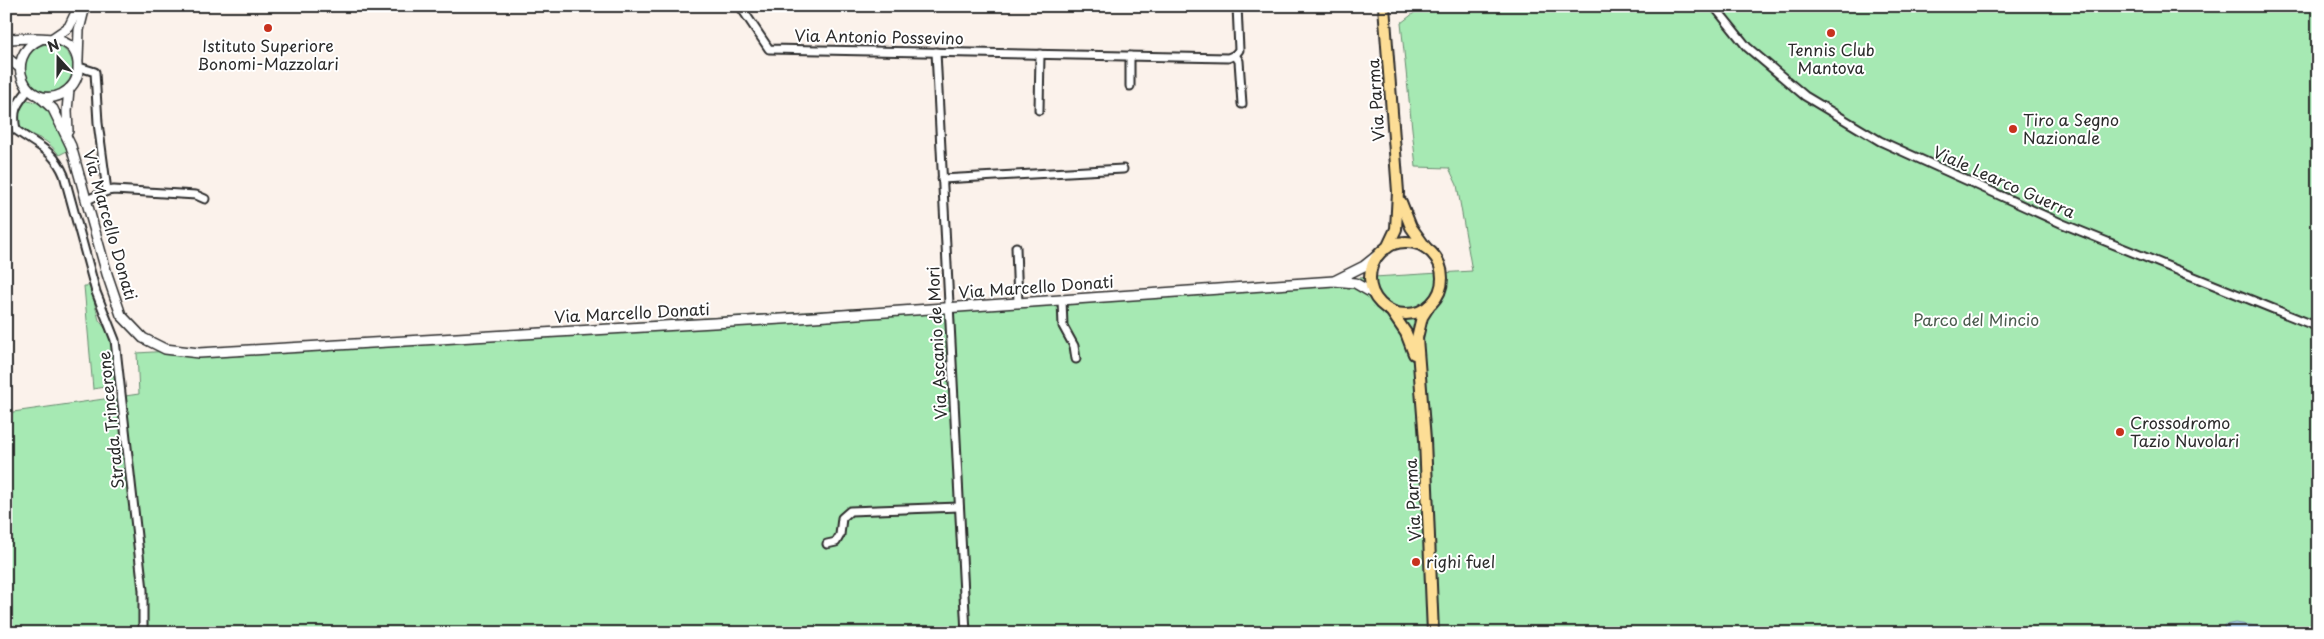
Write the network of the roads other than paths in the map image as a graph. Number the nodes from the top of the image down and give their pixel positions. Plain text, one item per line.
1 (79, 6) edge
2 (85, 6) edge
3 (740, 6) edge
4 (1237, 6) edge
5 (1384, 6) edge
6 (1714, 6) edge
7 (53, 38) junction
8 (6, 39) edge
9 (41, 39) junction
10 (936, 52) junction
11 (1040, 54) junction
12 (1130, 56) junction
13 (1236, 56) junction
14 (6, 57) edge
15 (78, 65) junction
16 (19, 67) junction
17 (1130, 86) dead end
18 (69, 89) junction
19 (29, 90) junction
20 (39, 96) junction
21 (1242, 104) dead end
22 (1040, 110) dead end
23 (71, 146) junction
24 (1123, 170) dead end
25 (942, 179) junction
26 (107, 191) junction
27 (1398, 192) junction
28 (205, 199) dead end
29 (87, 200) junction
30 (1016, 247) dead end
31 (1426, 249) junction
32 (1383, 251) junction
33 (1334, 281) junction
34 (1374, 294) junction
35 (1062, 300) junction
36 (1018, 303) junction
37 (1429, 306) junction
38 (949, 308) junction
39 (1391, 311) junction
40 (2318, 327) edge
41 (1076, 359) dead end
42 (1418, 366) junction
43 (959, 508) junction
44 (827, 544) dead end
45 (143, 633) edge
46 (966, 633) edge
47 (1434, 633) edge

1 - 7 street
2 - 15 street
3 - 10 street, Via Antonio Possevino
4 - 13 street
5 - 27 main road, Via Parma
6 - 40 street, Viale Learco Guerra
7 - 9 street
7 - 15 street
8 - 9 street
9 - 16 street
10 - 11 street, Via Antonio Possevino
10 - 25 street, Via Ascanio de Mori
11 - 12 street, Via Antonio Possevino
11 - 22 street
12 - 13 street, Via Antonio Possevino
12 - 17 street
13 - 21 street
14 - 16 street
15 - 18 street, Via Marcello Donati
15 - 26 street
16 - 19 street
18 - 20 street
18 - 23 street, Via Marcello Donati
19 - 20 street, Via Marcello Donati
19 - 45 street, Strada Trincerone
20 - 23 street, Via Marcello Donati
23 - 29 street, Via Marcello Donati
24 - 25 street
25 - 38 street, Via Ascanio de Mori
26 - 28 street
26 - 29 street
27 - 31 main road, Via Parma
27 - 32 main road, Via Parma
29 - 38 street, Via Marcello Donati
30 - 36 street
31 - 32 main road
31 - 37 main road
32 - 33 street, Via Marcello Donati
32 - 34 main road
33 - 34 street, Via Marcello Donati
33 - 35 street, Via Marcello Donati
34 - 39 main road
35 - 36 street, Via Marcello Donati
35 - 41 street
36 - 38 street, Via Marcello Donati
37 - 39 main road
37 - 42 main road, Via Parma
38 - 43 street, Via Ascanio de Mori
39 - 42 main road, Via Parma
42 - 47 main road, Via Parma
43 - 44 street
43 - 46 street, Via Ascanio de Mori

